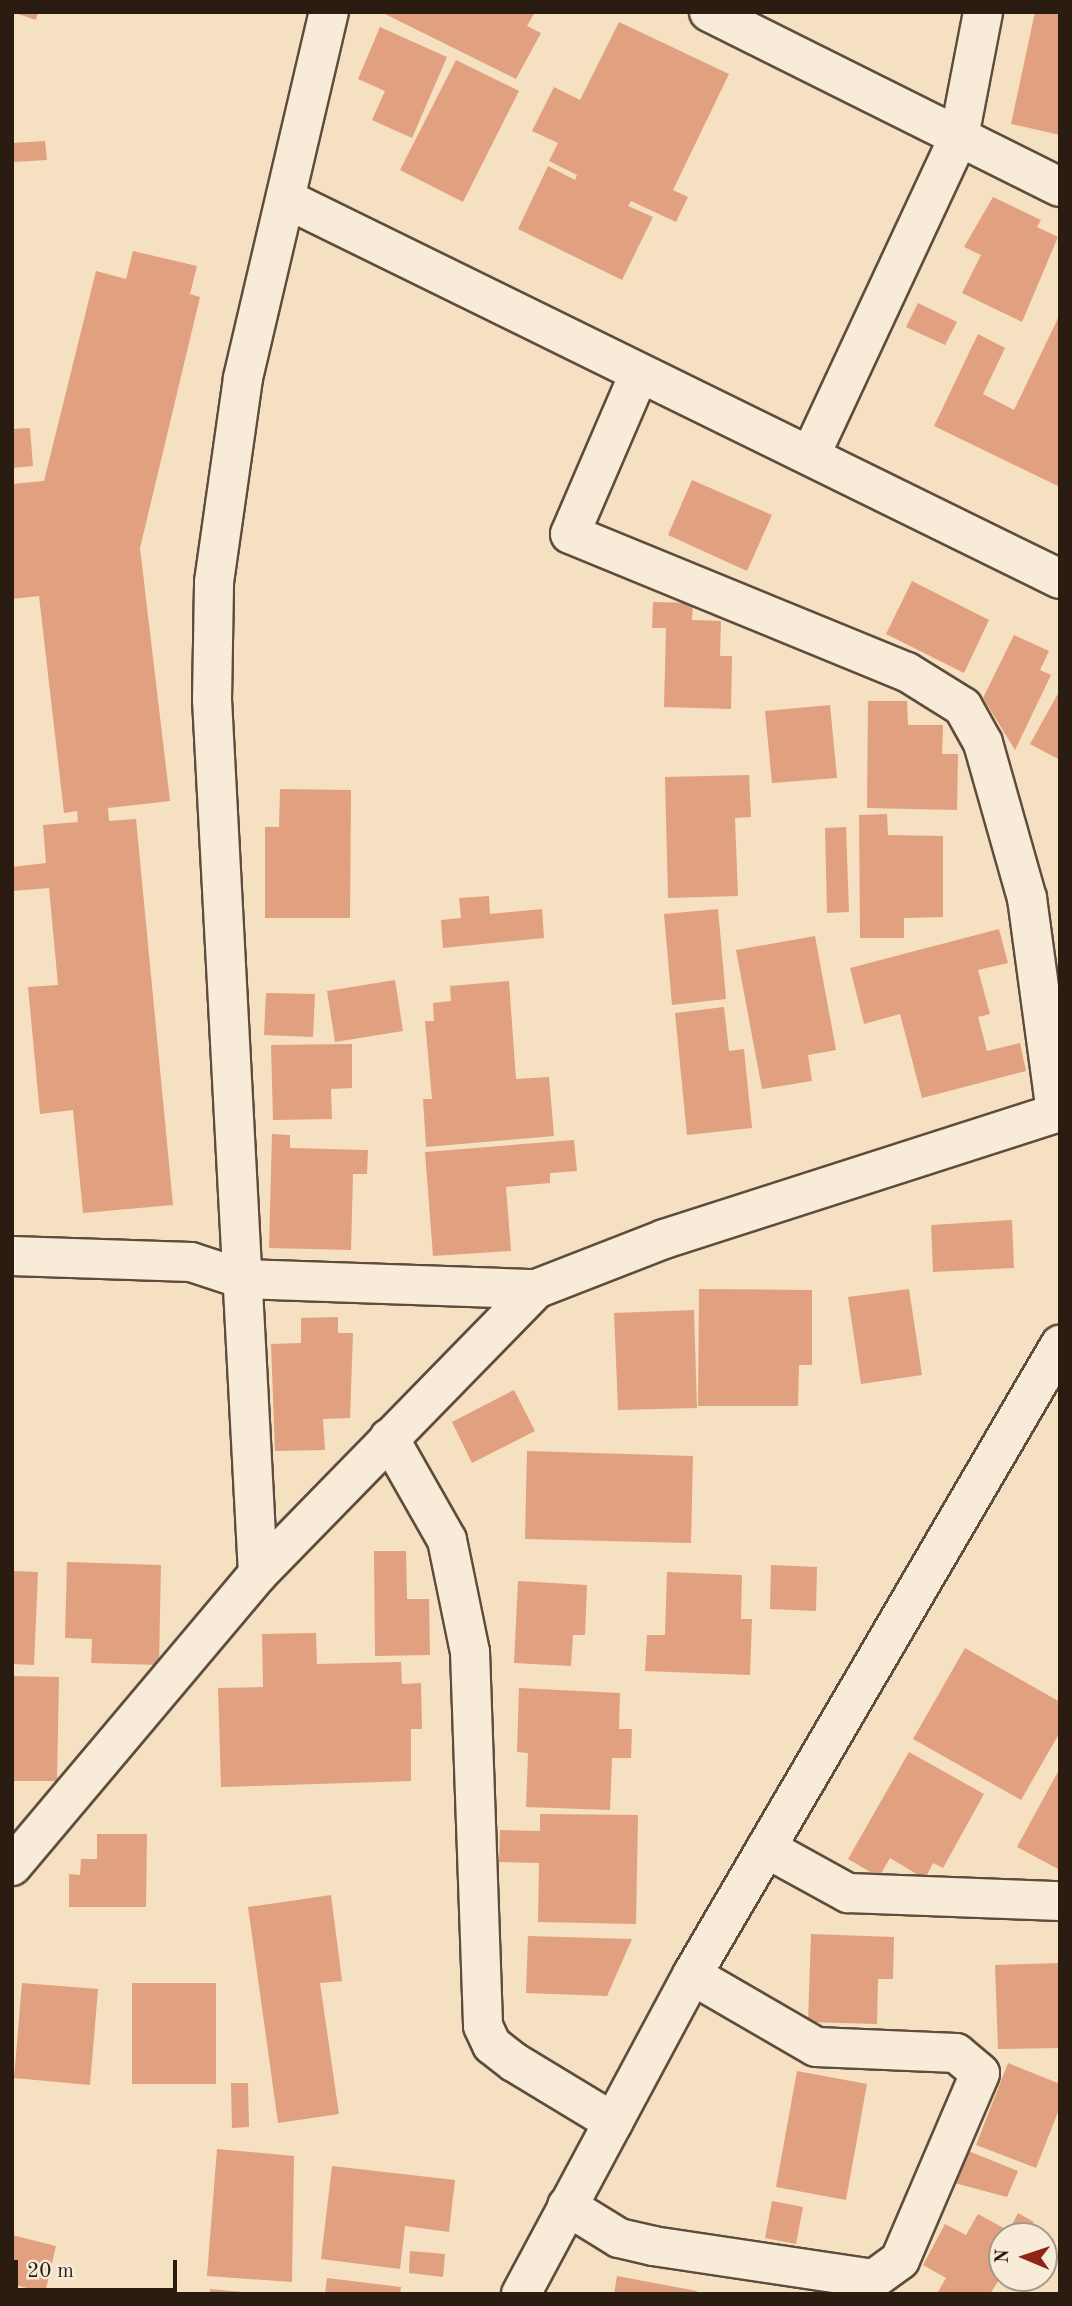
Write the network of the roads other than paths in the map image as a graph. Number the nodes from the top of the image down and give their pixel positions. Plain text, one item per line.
1 (329, 12) edge
2 (709, 12) edge
3 (983, 12) edge
4 (959, 137) junction
5 (1060, 187) edge
6 (286, 199) junction
7 (639, 374) junction
8 (811, 454) junction
9 (1060, 579) edge
10 (1058, 1113) edge
11 (12, 1256) edge
12 (243, 1279) junction
13 (537, 1289) junction
14 (1056, 1362) edge
15 (389, 1438) junction
16 (258, 1574) junction
17 (766, 1848) junction
18 (12, 1866) edge
19 (1060, 1901) edge
20 (692, 1975) junction
21 (613, 2122) junction
22 (567, 2206) junction
23 (521, 2294) edge

1 - 6 street
2 - 4 street
3 - 4 street
4 - 5 street
4 - 8 street
6 - 7 street
6 - 12 street
7 - 8 street
7 - 10 street
8 - 9 street
10 - 13 street
11 - 12 street
12 - 13 street
12 - 16 street
13 - 15 street
14 - 17 street
15 - 16 street
15 - 21 street
16 - 18 street
17 - 19 street
17 - 20 street
20 - 21 street
20 - 22 street
21 - 22 street
22 - 23 street

